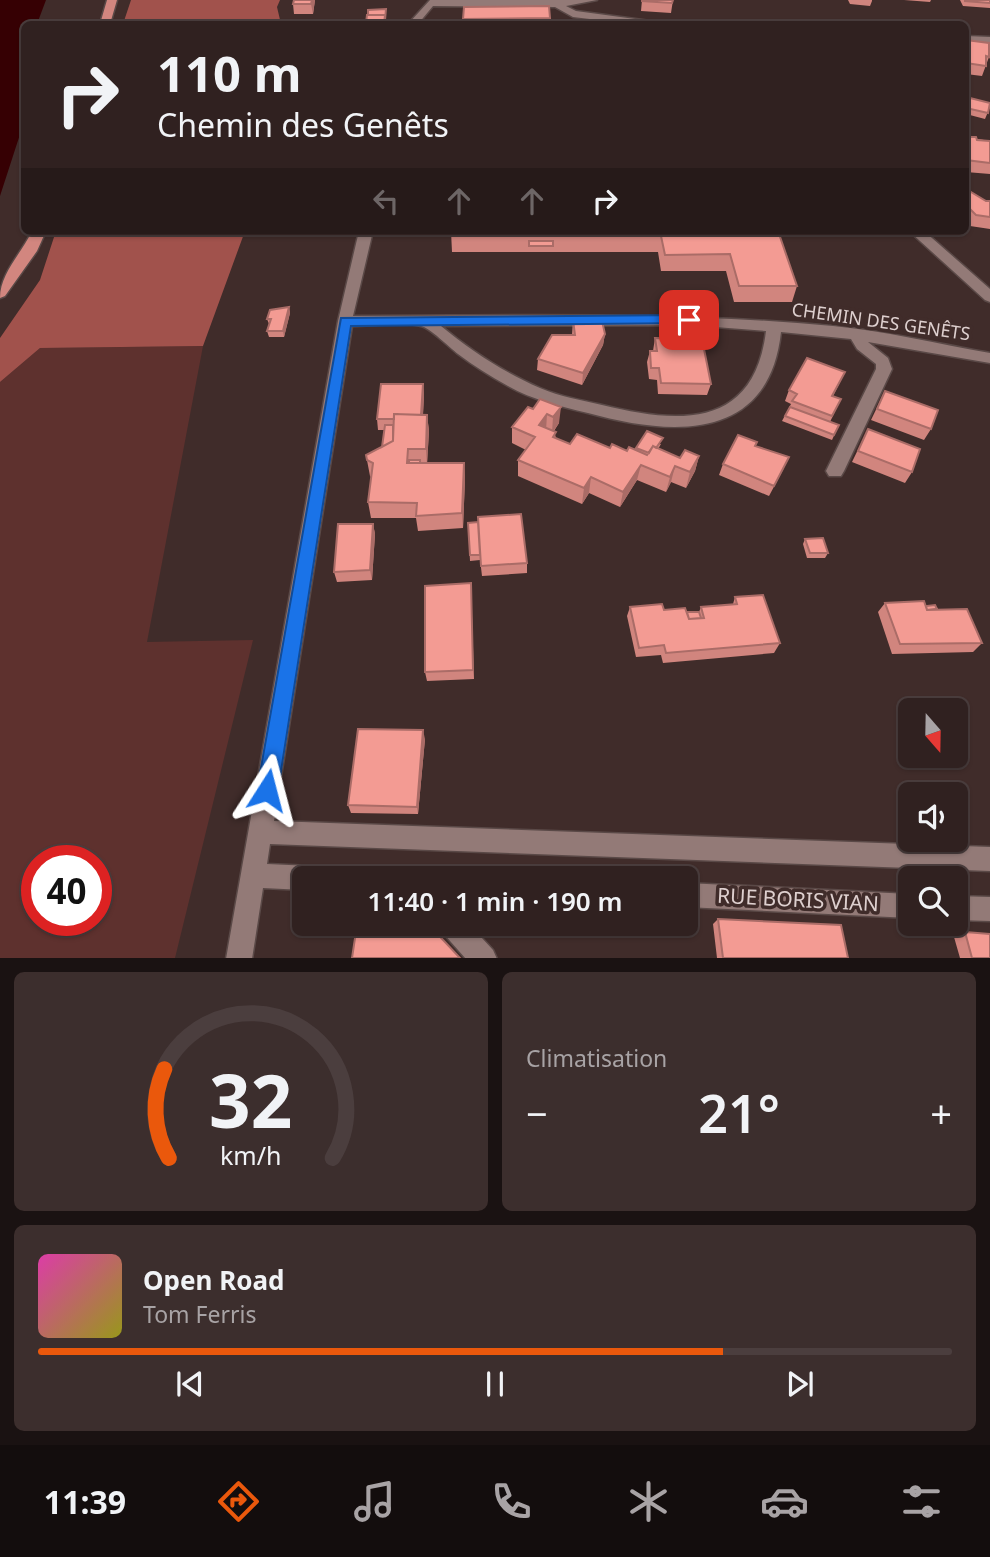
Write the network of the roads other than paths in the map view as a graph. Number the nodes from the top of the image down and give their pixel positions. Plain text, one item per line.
1 (112, 0) edge
2 (592, 0) edge
3 (429, 1) edge
4 (557, 4) junction
5 (106, 21) edge
6 (415, 21) edge
7 (627, 21) edge
8 (969, 38) edge
9 (990, 40) edge
10 (37, 235) edge
11 (365, 235) edge
12 (920, 235) edge
13 (0, 293) edge
14 (990, 297) edge
15 (345, 321) junction
16 (427, 321) junction
17 (774, 326) junction
18 (856, 334) junction
19 (990, 358) edge
20 (835, 471) dead end
21 (260, 832) junction
22 (990, 859) edge
23 (253, 876) junction
24 (292, 877) edge
25 (698, 896) edge
26 (898, 905) edge
27 (968, 908) edge
28 (990, 909) edge
29 (463, 936) edge
30 (239, 958) edge
31 (484, 958) edge

1 - 5 main road
2 - 4 street
3 - 4 street
3 - 6 street
4 - 7 street
8 - 9 street
10 - 13 main road
11 - 15 street
12 - 14 street
15 - 16 street, CHEMIN DES GENÊTS
15 - 21 street
16 - 17 street, CHEMIN DES GENÊTS
16 - 17 street
17 - 18 street, CHEMIN DES GENÊTS
18 - 19 street, CHEMIN DES GENÊTS
18 - 20 street
21 - 22 street
21 - 23 street
23 - 24 street
23 - 30 street
25 - 26 street, RUE BORIS VIAN
27 - 28 street
29 - 31 street

